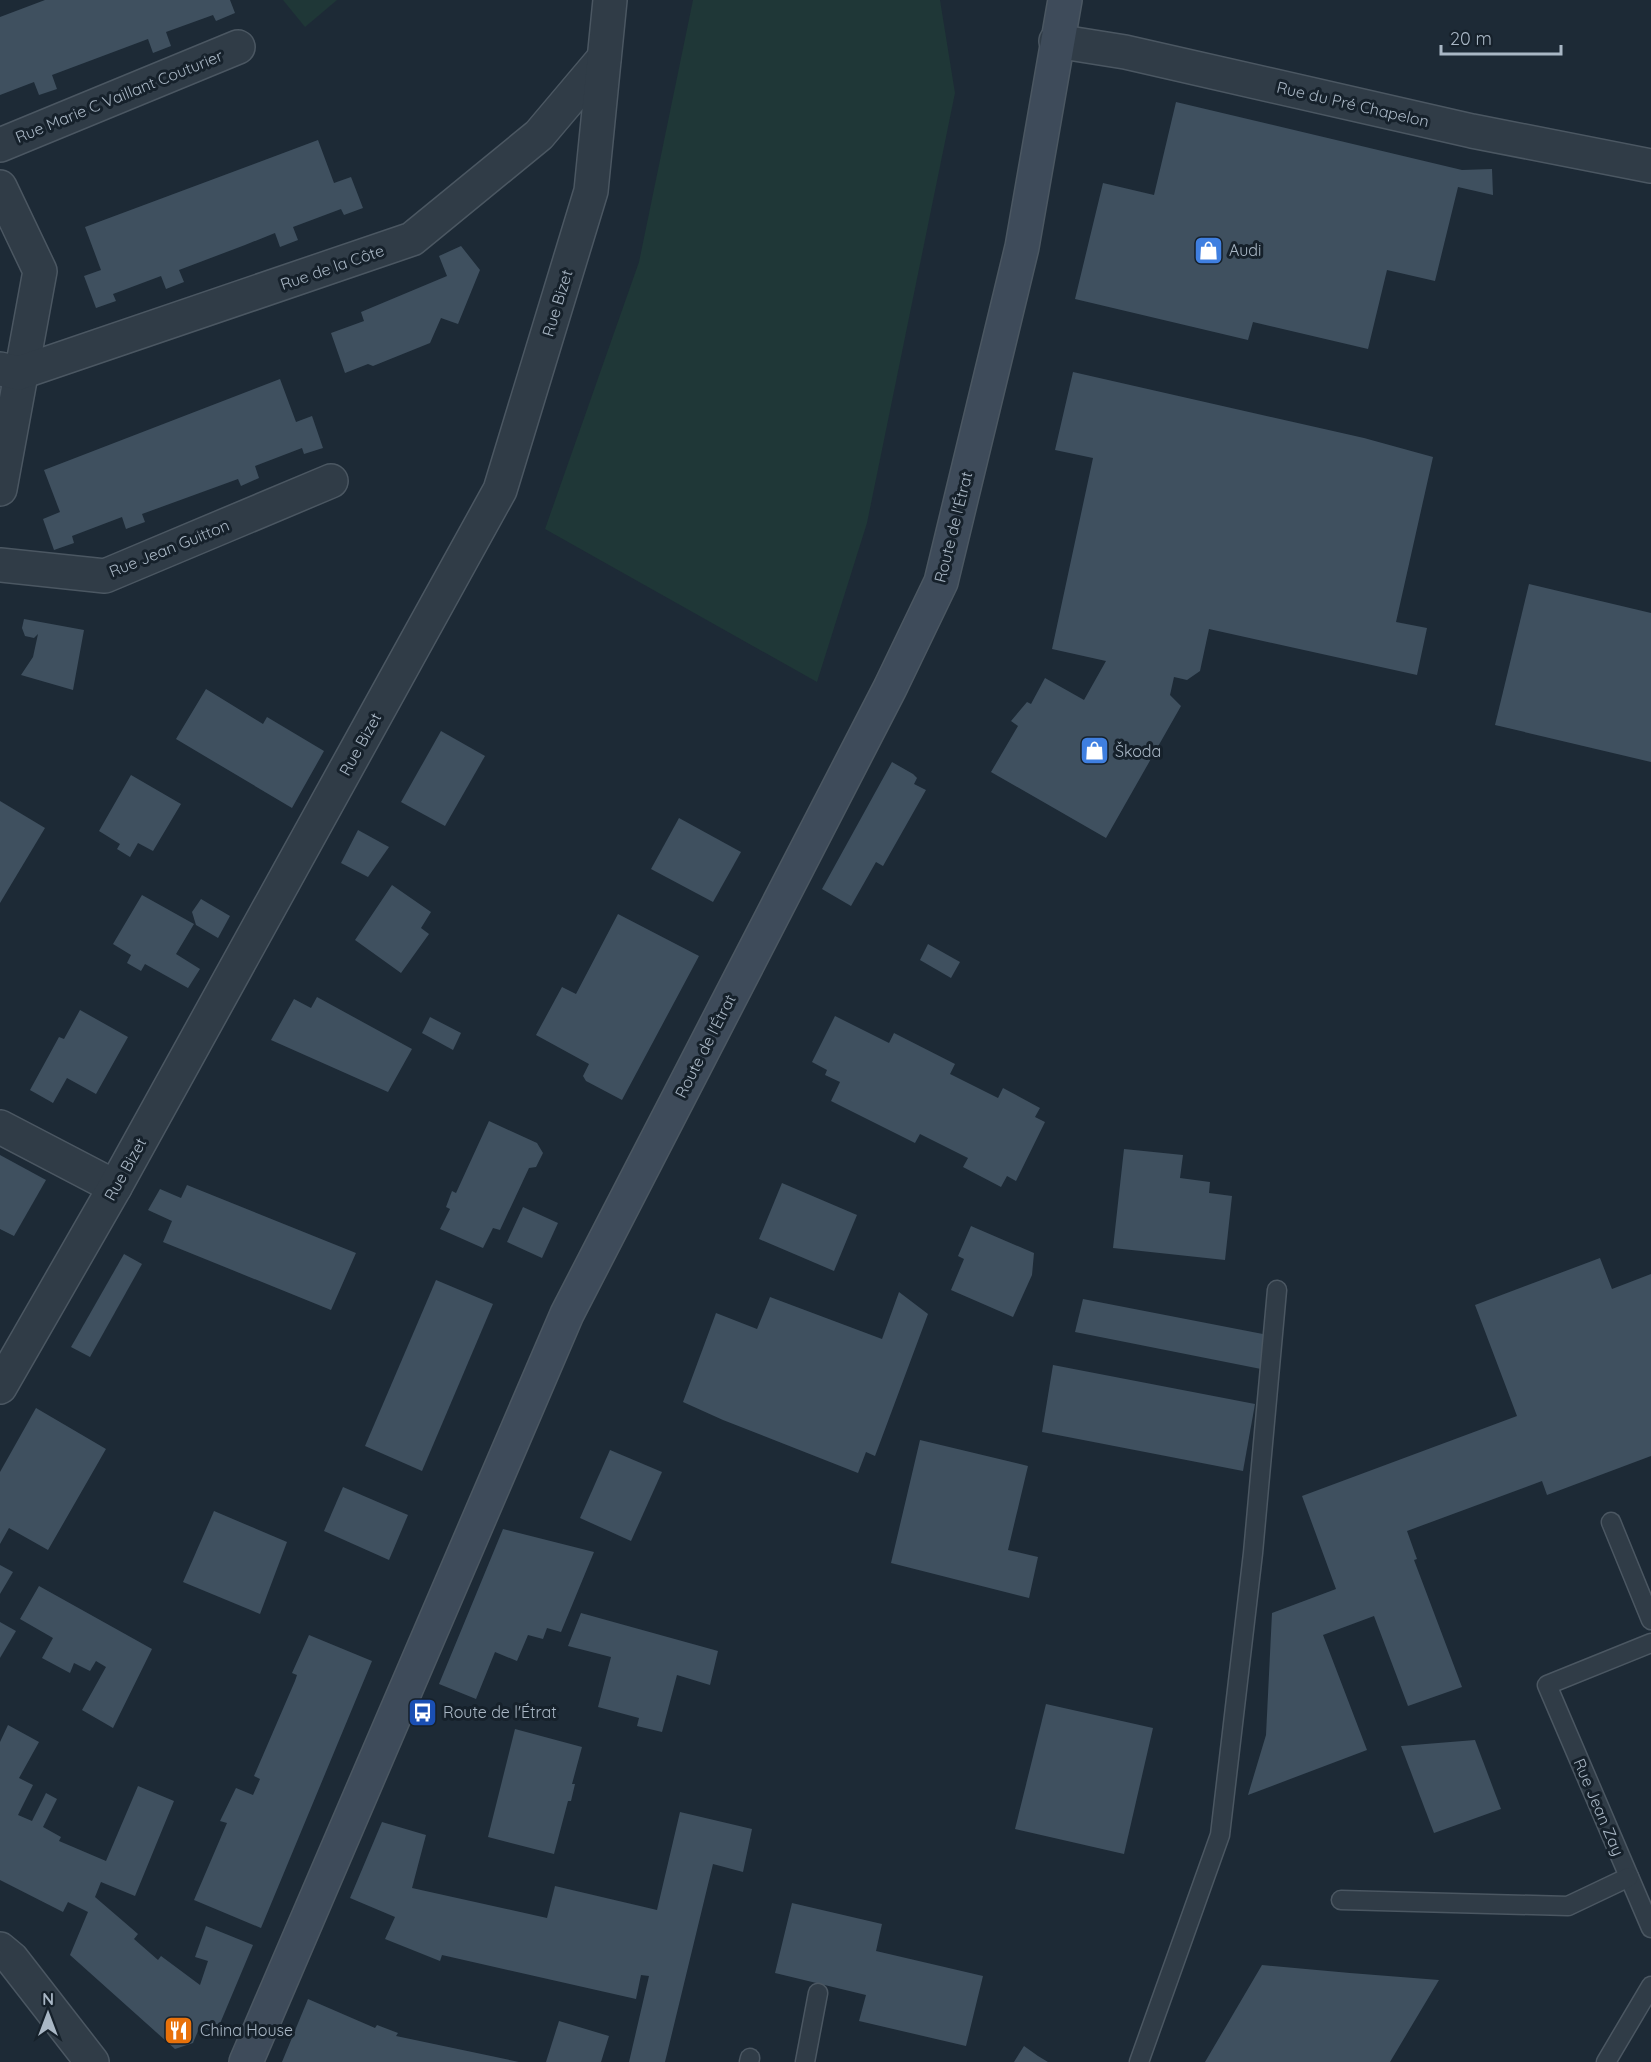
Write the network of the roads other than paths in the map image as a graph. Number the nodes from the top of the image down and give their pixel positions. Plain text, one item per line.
1 (610, 0) edge
2 (1065, 0) edge
3 (1056, 41) junction
4 (238, 47) dead end
5 (604, 58) junction
6 (0, 145) edge
7 (1651, 166) edge
8 (0, 187) edge
9 (10, 371) edge
10 (331, 481) dead end
11 (0, 489) edge
12 (0, 565) edge
13 (0, 1127) edge
14 (115, 1187) junction
15 (1277, 1290) dead end
16 (0, 1387) edge
17 (1611, 1522) dead end
18 (1651, 1620) edge
19 (1651, 1643) edge
20 (1629, 1877) junction
21 (1341, 1900) dead end
22 (1651, 1928) edge
23 (0, 1949) edge
24 (1651, 1986) edge
25 (818, 1993) dead end
26 (92, 2062) edge
27 (246, 2062) edge
28 (805, 2062) edge
29 (1139, 2062) edge
30 (1606, 2062) edge

1 - 5 street, Rue Bizet
2 - 3 main road, Route de l'Étrat
3 - 7 street, Rue du Pré Chapelon
3 - 27 main road, Route de l'Étrat
4 - 6 street, Rue Marie C Vaillant Couturier
5 - 9 street, Rue de la Côte
5 - 14 street, Rue Bizet
8 - 9 street
9 - 11 street
10 - 12 street, Rue Jean Guitton
13 - 14 street
14 - 16 street, Rue Bizet
15 - 29 lane
17 - 18 lane
19 - 20 lane, Rue Jean Zay
20 - 21 lane
20 - 22 lane, Rue Jean Zay
23 - 26 street
24 - 30 lane
25 - 28 lane

